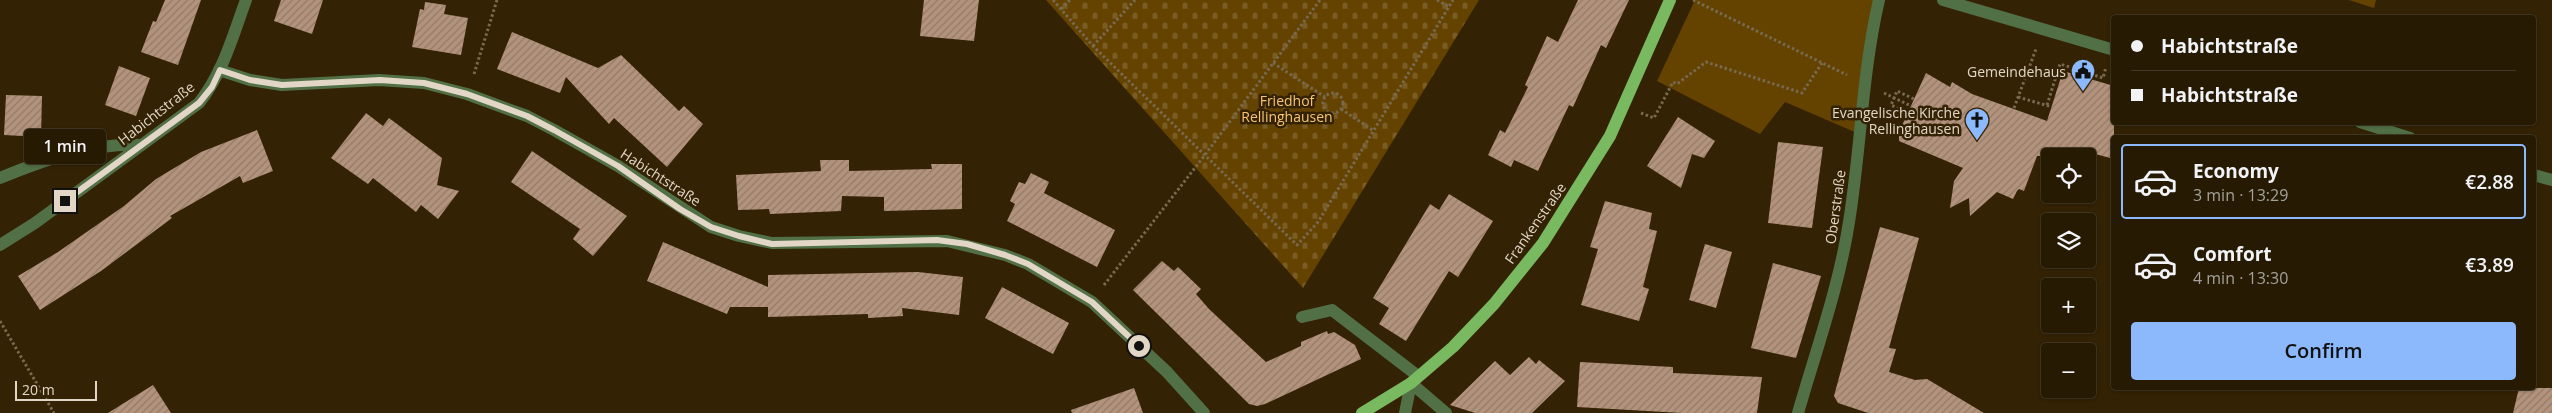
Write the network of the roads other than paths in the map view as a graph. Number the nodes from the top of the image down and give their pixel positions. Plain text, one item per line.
1 (246, 0) edge
2 (1670, 0) edge
3 (1878, 0) edge
4 (1943, 0) edge
5 (2111, 49) edge
6 (220, 70) junction
7 (2369, 125) edge
8 (2401, 135) edge
9 (141, 145) junction
10 (2536, 176) edge
11 (0, 178) edge
12 (2552, 180) edge
13 (0, 245) edge
14 (1302, 317) dead end
15 (1414, 380) junction
16 (1204, 413) edge
17 (1362, 413) edge
18 (1406, 413) edge
19 (1446, 413) edge
20 (1798, 413) edge

1 - 6 street
2 - 15 main road, Frankenstraße
3 - 20 street, Oberstraße
4 - 5 street
6 - 9 street, Habichtstraße
6 - 16 street, Habichtstraße
7 - 8 street
9 - 11 street
9 - 13 street, Habichtstraße
10 - 12 street
14 - 15 street
15 - 17 main road, Frankenstraße
15 - 18 street
15 - 19 street

